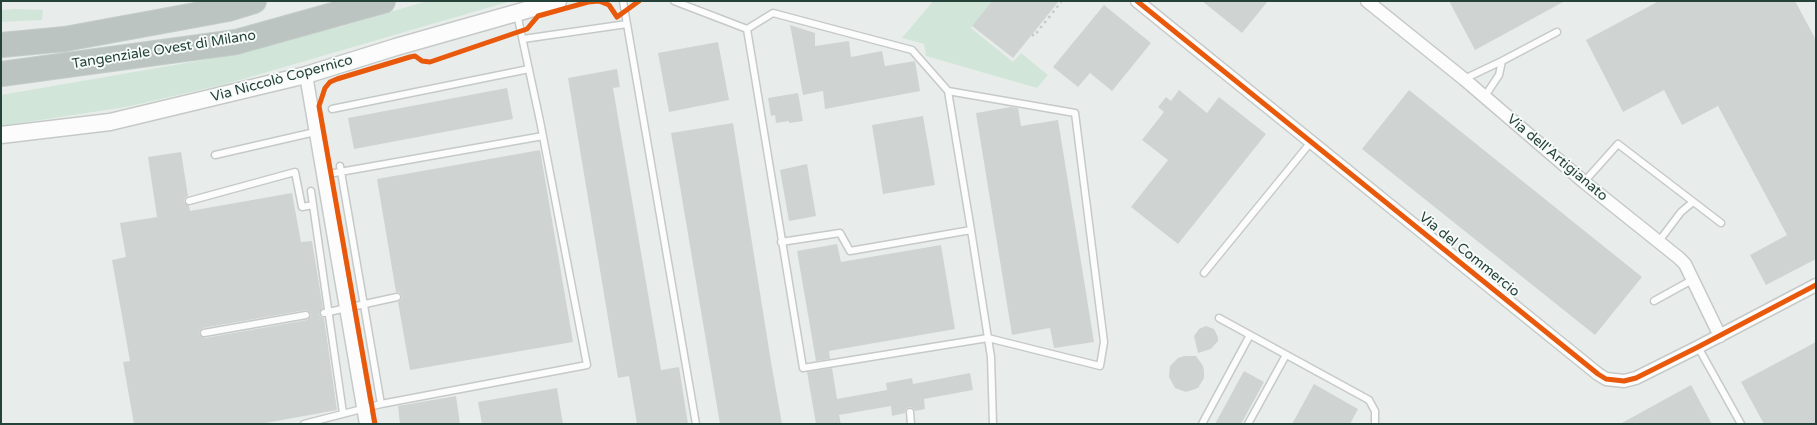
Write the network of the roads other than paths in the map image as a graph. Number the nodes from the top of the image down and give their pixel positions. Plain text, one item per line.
1 (254, 1) edge
2 (383, 1) edge
3 (558, 1) edge
4 (623, 1) edge
5 (674, 1) edge
6 (1137, 1) edge
7 (1367, 1) edge
8 (517, 13) junction
9 (627, 24) junction
10 (747, 29) junction
11 (1557, 32) dead end
12 (523, 40) junction
13 (1, 45) edge
14 (1502, 61) junction
15 (529, 69) junction
16 (1, 74) edge
17 (306, 75) junction
18 (1464, 79) junction
19 (948, 91) junction
20 (1485, 96) junction
21 (332, 109) dead end
22 (316, 132) junction
23 (1, 135) edge
24 (543, 136) junction
25 (1311, 142) junction
26 (216, 155) dead end
27 (341, 169) junction
28 (322, 175) junction
29 (1584, 182) junction
30 (311, 191) dead end
31 (188, 201) dead end
32 (1693, 202) junction
33 (313, 205) junction
34 (1721, 223) dead end
35 (971, 230) junction
36 (1658, 241) junction
37 (781, 242) junction
38 (567, 261) junction
39 (559, 262) dead end
40 (1204, 273) dead end
41 (1692, 280) junction
42 (1816, 285) edge
43 (397, 297) dead end
44 (1654, 301) dead end
45 (364, 304) junction
46 (345, 308) junction
47 (326, 312) junction
48 (306, 315) dead end
49 (1219, 318) dead end
50 (204, 333) dead end
51 (1250, 335) junction
52 (1720, 336) junction
53 (988, 338) junction
54 (1698, 347) junction
55 (1286, 355) junction
56 (381, 404) junction
57 (363, 409) junction
58 (910, 412) dead end
59 (343, 413) junction
60 (304, 424) edge
61 (366, 424) edge
62 (696, 424) edge
63 (911, 424) edge
64 (993, 424) edge
65 (1202, 424) edge
66 (1248, 424) edge
67 (1375, 424) edge
68 (1741, 424) edge

1 - 13 highway, Tangenziale Ovest di Milano
2 - 16 highway, Tangenziale Ovest di Milano
3 - 8 street, Via Niccolò Copernico
4 - 9 lane
5 - 10 lane
6 - 25 street, Via del Commercio
7 - 18 street, Via dell'Artigianato
8 - 12 lane
8 - 17 street, Via Niccolò Copernico
9 - 12 lane
9 - 62 lane
10 - 19 lane
10 - 37 lane
11 - 14 lane
12 - 15 lane
14 - 18 lane
14 - 20 lane
15 - 21 lane
15 - 24 lane
17 - 22 street
17 - 23 street, Via Niccolò Copernico
18 - 20 street, Via dell'Artigianato
19 - 35 lane
19 - 53 lane
20 - 29 street, Via dell'Artigianato
22 - 26 lane
22 - 28 street
24 - 27 lane
24 - 38 lane
25 - 40 lane
25 - 54 street, Via del Commercio
27 - 28 lane
27 - 45 lane
28 - 46 street
29 - 32 lane
29 - 36 street, Via dell'Artigianato
30 - 33 lane
31 - 33 lane
32 - 34 lane
32 - 36 lane
33 - 47 lane
35 - 37 lane
35 - 53 lane
36 - 41 street, Via dell'Artigianato
37 - 53 lane
38 - 39 lane
38 - 56 lane
41 - 44 lane
41 - 52 street, Via dell'Artigianato
42 - 52 street, Via del Commercio
43 - 45 lane
45 - 46 lane
45 - 56 lane
46 - 47 lane
46 - 57 street
47 - 59 lane
48 - 50 lane
49 - 51 lane
51 - 55 lane
51 - 65 lane
52 - 54 street, Via del Commercio
53 - 64 lane
54 - 68 lane
55 - 66 lane
55 - 67 lane
56 - 57 lane
57 - 59 lane
57 - 61 street
58 - 63 lane
59 - 60 lane

